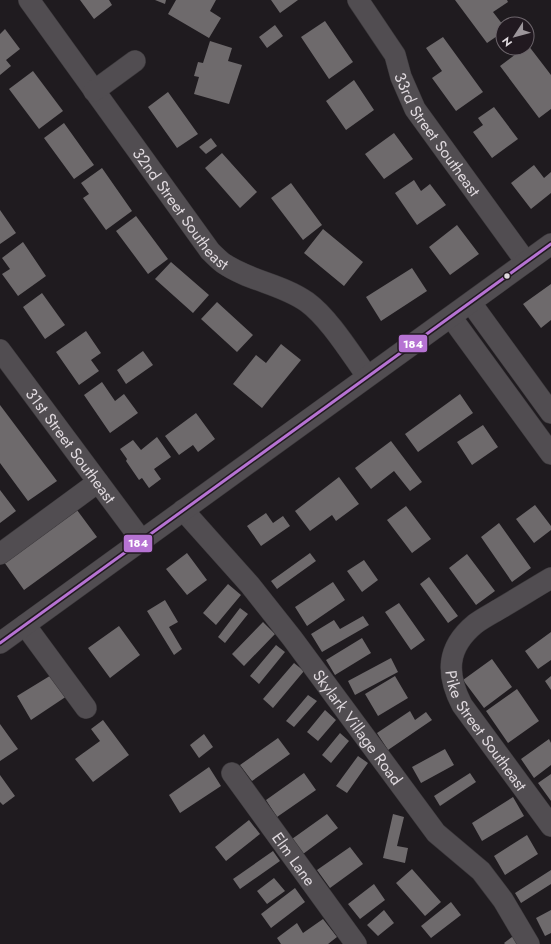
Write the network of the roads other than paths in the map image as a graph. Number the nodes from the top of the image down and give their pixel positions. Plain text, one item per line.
1 (29, 0) edge
2 (358, 0) edge
3 (135, 60) dead end
4 (94, 91) junction
5 (551, 244) edge
6 (526, 262) junction
7 (470, 304) junction
8 (451, 317) junction
9 (0, 350) edge
10 (367, 376) junction
11 (551, 413) edge
12 (551, 454) edge
13 (98, 482) junction
14 (183, 510) junction
15 (142, 540) junction
16 (0, 554) edge
17 (551, 578) edge
18 (25, 625) junction
19 (2, 639) edge
20 (86, 708) dead end
21 (232, 773) dead end
22 (551, 826) edge
23 (356, 944) edge
24 (529, 944) edge

1 - 4 street, 32nd Street Southeast
2 - 6 street, 33rd Street Southeast
3 - 4 street
4 - 10 street, 32nd Street Southeast
5 - 6 street
6 - 7 street
7 - 8 street
7 - 11 street
8 - 10 street
8 - 12 street
9 - 13 street, 31st Street Southeast
10 - 14 street
13 - 15 street, 31st Street Southeast
13 - 16 street
14 - 15 street
14 - 24 street, Skylark Village Road
15 - 18 street
17 - 22 street, Pike Street Southeast
18 - 19 street
18 - 20 street
21 - 23 street, Elm Lane

